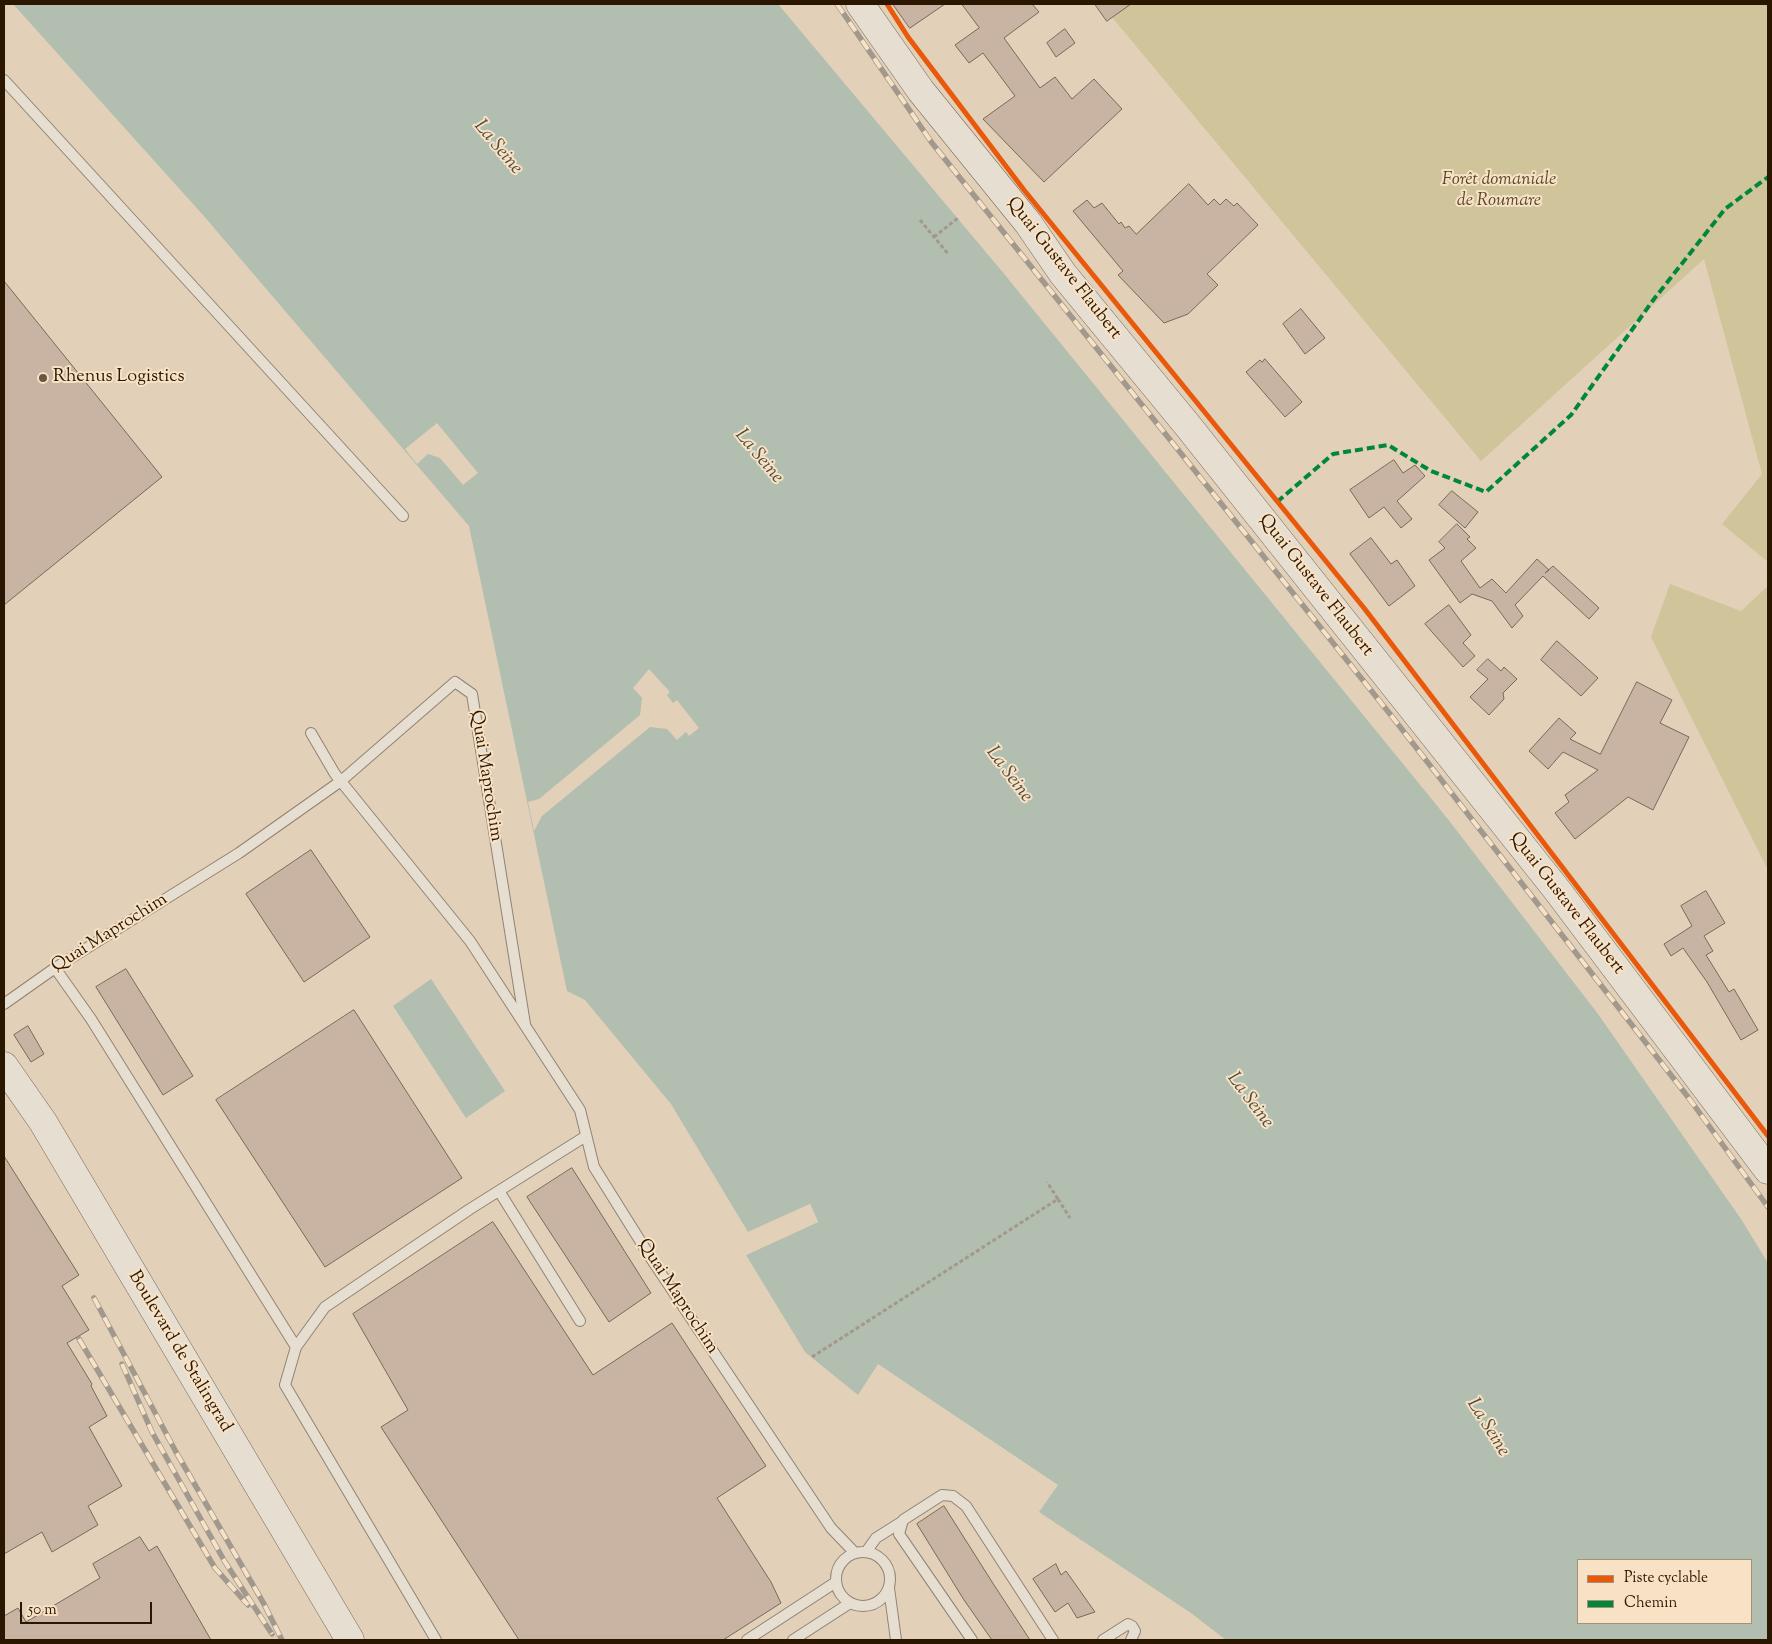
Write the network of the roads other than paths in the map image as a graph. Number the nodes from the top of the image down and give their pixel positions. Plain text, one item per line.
1 (860, 4) edge
2 (4, 80) edge
3 (403, 516) dead end
4 (311, 734) dead end
5 (341, 781) junction
6 (55, 968) junction
7 (4, 1004) edge
8 (526, 1027) junction
9 (4, 1066) edge
10 (586, 1136) junction
11 (1768, 1170) edge
12 (499, 1190) junction
13 (580, 1321) dead end
14 (296, 1347) junction
15 (903, 1520) junction
16 (866, 1552) junction
17 (855, 1553) junction
18 (836, 1582) junction
19 (889, 1587) junction
20 (850, 1603) junction
21 (350, 1640) edge
22 (436, 1640) edge
23 (747, 1640) edge
24 (792, 1640) edge
25 (896, 1640) edge
26 (972, 1640) edge
27 (1053, 1640) edge
28 (1103, 1640) edge
29 (1131, 1640) edge

1 - 11 main road, Quai Gustave Flaubert
2 - 3 lane
4 - 5 lane, Quai Maprochim
5 - 6 lane, Quai Maprochim
5 - 8 lane, Quai Maprochim
5 - 8 lane, Quai Maprochim
6 - 7 lane, Quai Maprochim
6 - 14 lane
8 - 10 lane, Quai Maprochim
9 - 21 main road, Boulevard de Stalingrad
10 - 12 lane
10 - 17 lane, Quai Maprochim
12 - 13 lane
12 - 14 lane
14 - 22 lane
15 - 16 lane
15 - 26 lane
15 - 27 lane
16 - 17 lane
16 - 19 lane
17 - 18 lane
18 - 20 lane
18 - 23 lane
19 - 20 lane
19 - 25 lane
20 - 24 lane
28 - 29 lane

